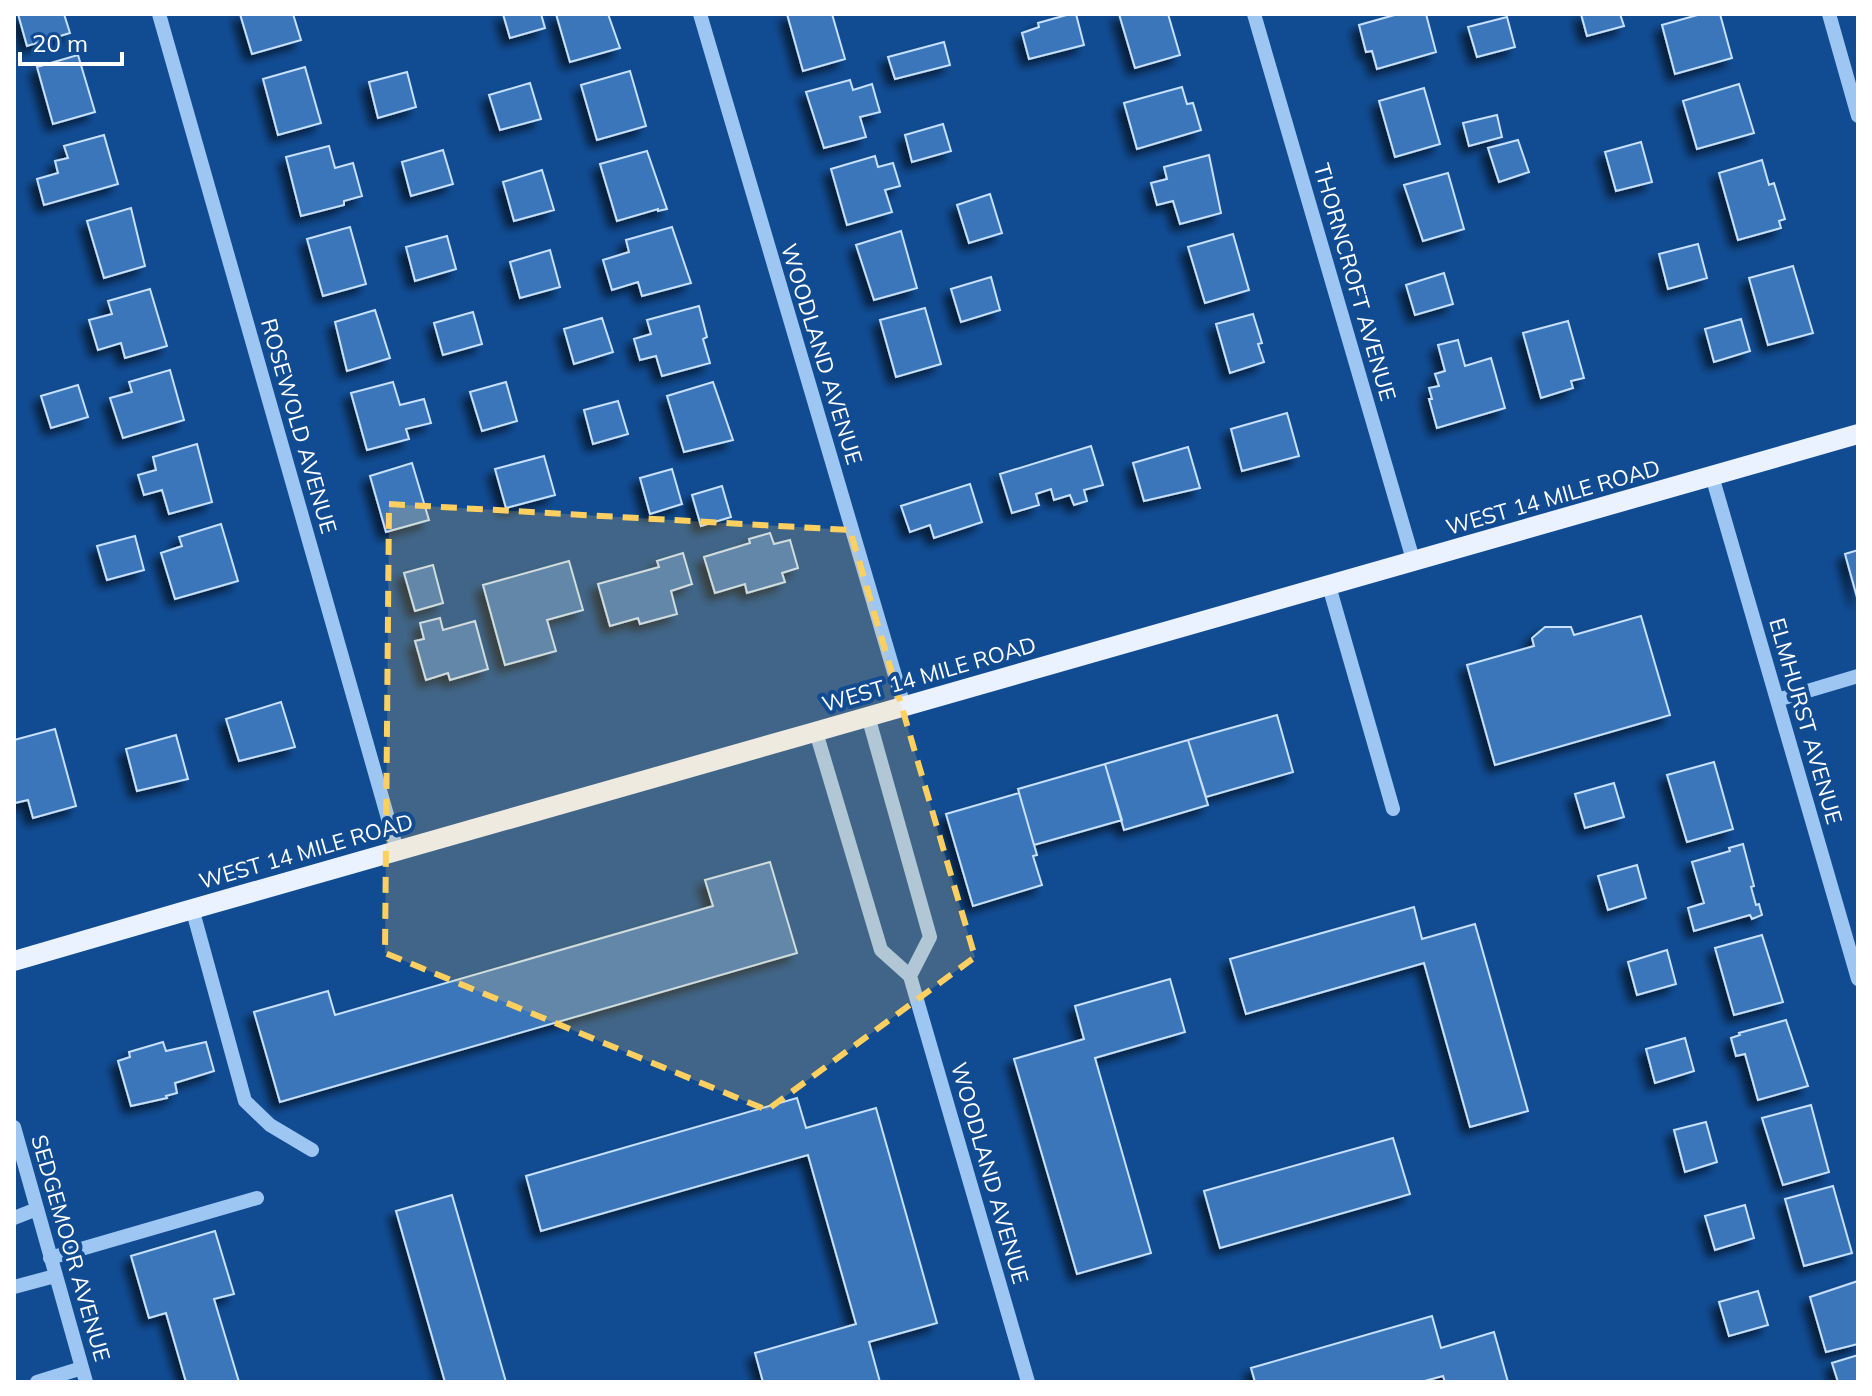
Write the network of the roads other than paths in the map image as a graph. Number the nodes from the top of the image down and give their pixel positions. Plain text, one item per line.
1 (159, 14) edge
2 (700, 14) edge
3 (1254, 14) edge
4 (1829, 14) edge
5 (1858, 116) edge
6 (1858, 434) edge
7 (1712, 476) junction
8 (1414, 563) junction
9 (1329, 586) junction
10 (1858, 676) edge
11 (1777, 700) junction
12 (904, 706) junction
13 (868, 716) junction
14 (816, 732) junction
15 (1393, 809) dead end
16 (397, 850) junction
17 (192, 908) junction
18 (14, 961) edge
19 (910, 976) junction
20 (1858, 979) edge
21 (14, 1127) edge
22 (312, 1150) dead end
23 (257, 1198) dead end
24 (37, 1209) junction
25 (14, 1218) edge
26 (50, 1258) junction
27 (55, 1276) junction
28 (14, 1287) edge
29 (84, 1375) edge
30 (37, 1382) edge
31 (1028, 1382) edge

1 - 16 street, ROSEWOLD AVENUE
2 - 12 street, WOODLAND AVENUE
3 - 8 street, THORNCROFT AVENUE
4 - 5 street
6 - 7 main road, WEST 14 MILE ROAD
7 - 8 main road, WEST 14 MILE ROAD
7 - 11 street, ELMHURST AVENUE
8 - 9 main road, WEST 14 MILE ROAD
9 - 12 main road, WEST 14 MILE ROAD
9 - 15 street
10 - 11 street
11 - 20 street, ELMHURST AVENUE
12 - 13 main road, WEST 14 MILE ROAD
13 - 14 main road, WEST 14 MILE ROAD
13 - 19 street
14 - 16 main road, WEST 14 MILE ROAD
14 - 19 street
16 - 17 main road, WEST 14 MILE ROAD
17 - 18 main road, WEST 14 MILE ROAD
17 - 22 street
19 - 31 street, WOODLAND AVENUE
21 - 24 street, SEDGEMOOR AVENUE
23 - 26 street
24 - 25 street
24 - 26 street, SEDGEMOOR AVENUE
26 - 27 street, SEDGEMOOR AVENUE
27 - 28 street
27 - 29 street, SEDGEMOOR AVENUE
29 - 30 street

